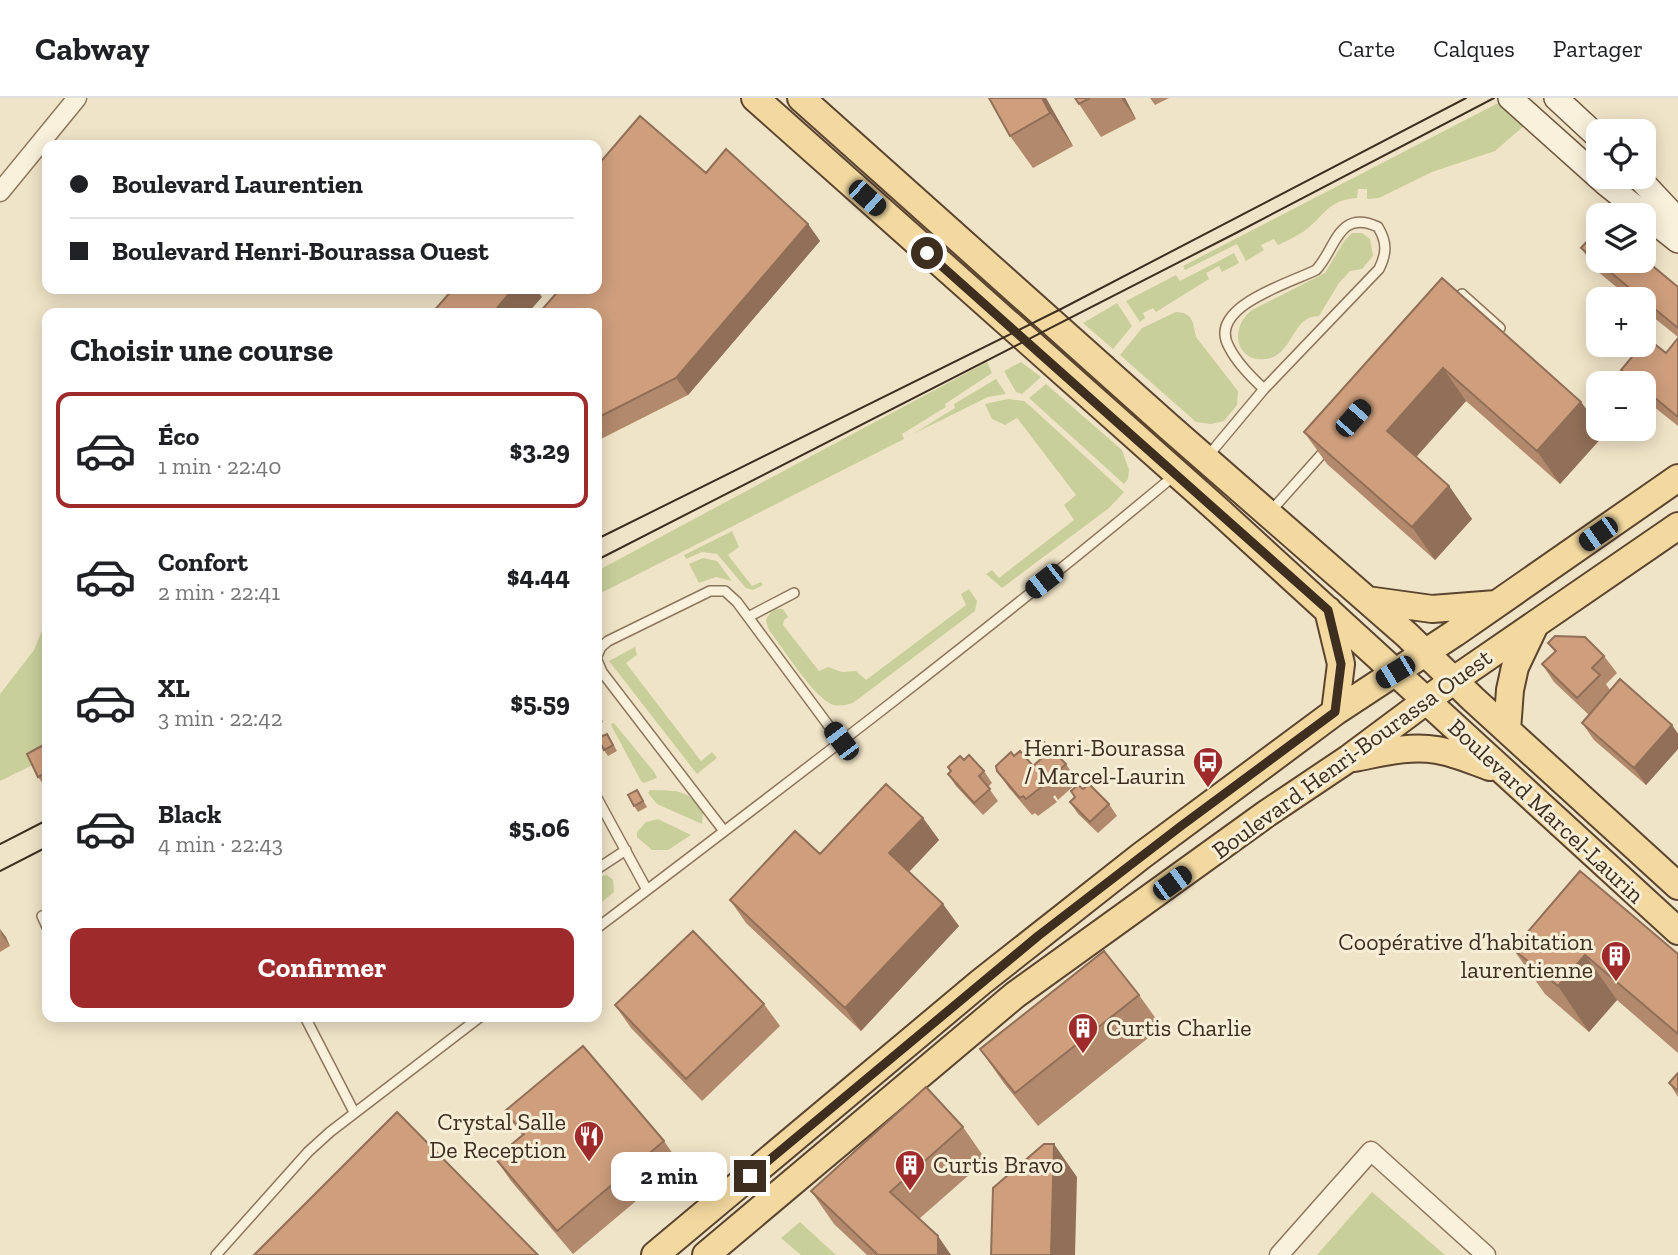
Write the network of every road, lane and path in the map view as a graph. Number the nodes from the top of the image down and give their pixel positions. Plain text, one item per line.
1 (77, 98) edge
2 (755, 98) edge
3 (1510, 98) edge
4 (1556, 98) edge
5 (813, 106) edge
6 (1586, 126) edge
7 (43, 140) edge
8 (42, 141) edge
9 (1649, 189) edge
10 (0, 192) edge
11 (1678, 220) edge
12 (1678, 242) edge
13 (1444, 314) edge
14 (1500, 328) edge
15 (1264, 389) junction
16 (1335, 438) edge
17 (1205, 459) junction
18 (1176, 473) junction
19 (1678, 478) edge
20 (1268, 513) junction
21 (1678, 526) edge
22 (794, 593) dead end
23 (1367, 600) junction
24 (1496, 604) junction
25 (1328, 610) junction
26 (748, 617) junction
27 (1536, 623) junction
28 (602, 645) edge
29 (1426, 653) junction
30 (602, 672) edge
31 (1395, 672) junction
32 (1454, 680) junction
33 (1427, 701) junction
34 (1335, 712) junction
35 (1507, 730) junction
36 (841, 741) junction
37 (1348, 759) junction
38 (1502, 771) junction
39 (602, 807) edge
40 (724, 831) junction
41 (626, 850) junction
42 (602, 866) edge
43 (1678, 886) edge
44 (647, 890) junction
45 (602, 924) edge
46 (1678, 931) edge
47 (308, 1022) edge
48 (473, 1022) edge
49 (354, 1112) junction
50 (216, 1255) edge
51 (655, 1255) edge
52 (706, 1255) edge
53 (1279, 1255) edge
54 (1486, 1255) edge

1 - 7 street
2 - 18 main road, Boulevard Marcel-Laurin
3 - 12 street
4 - 6 street
5 - 17 main road, Boulevard Marcel-Laurin
8 - 10 street
9 - 11 street
13 - 14 lane
15 - 15 lane
15 - 17 lane
16 - 20 lane
17 - 20 main road, Boulevard Marcel-Laurin
18 - 25 main road, Boulevard Marcel-Laurin
18 - 36 lane
19 - 24 main road, Boulevard Henri-Bourassa Ouest
20 - 23 main road, Boulevard Marcel-Laurin
21 - 27 main road, Boulevard Henri-Bourassa Ouest
22 - 26 lane
23 - 24 main road
23 - 29 main road, Boulevard Marcel-Laurin
24 - 29 main road, Boulevard Henri-Bourassa Ouest
25 - 31 main road, Boulevard Marcel-Laurin
25 - 34 main road
26 - 28 lane
26 - 36 lane
27 - 32 main road, Boulevard Henri-Bourassa Ouest
27 - 35 main road
29 - 31 main road, Boulevard Henri-Bourassa Ouest
29 - 32 main road, Boulevard Marcel-Laurin
30 - 40 lane
31 - 33 main road, Boulevard Marcel-Laurin
31 - 34 main road, Boulevard Henri-Bourassa Ouest
32 - 33 main road, Boulevard Henri-Bourassa Ouest
32 - 35 main road, Boulevard Marcel-Laurin
33 - 37 main road, Boulevard Henri-Bourassa Ouest
33 - 38 main road, Boulevard Marcel-Laurin
34 - 51 main road, Boulevard Henri-Bourassa Ouest
35 - 43 main road, Boulevard Marcel-Laurin
36 - 40 lane
37 - 38 main road
37 - 52 main road, Boulevard Henri-Bourassa Ouest
38 - 46 main road, Boulevard Marcel-Laurin
39 - 41 lane
40 - 44 lane
41 - 42 lane
41 - 44 lane
44 - 45 lane
47 - 49 lane
48 - 49 lane
49 - 50 lane
53 - 54 street

